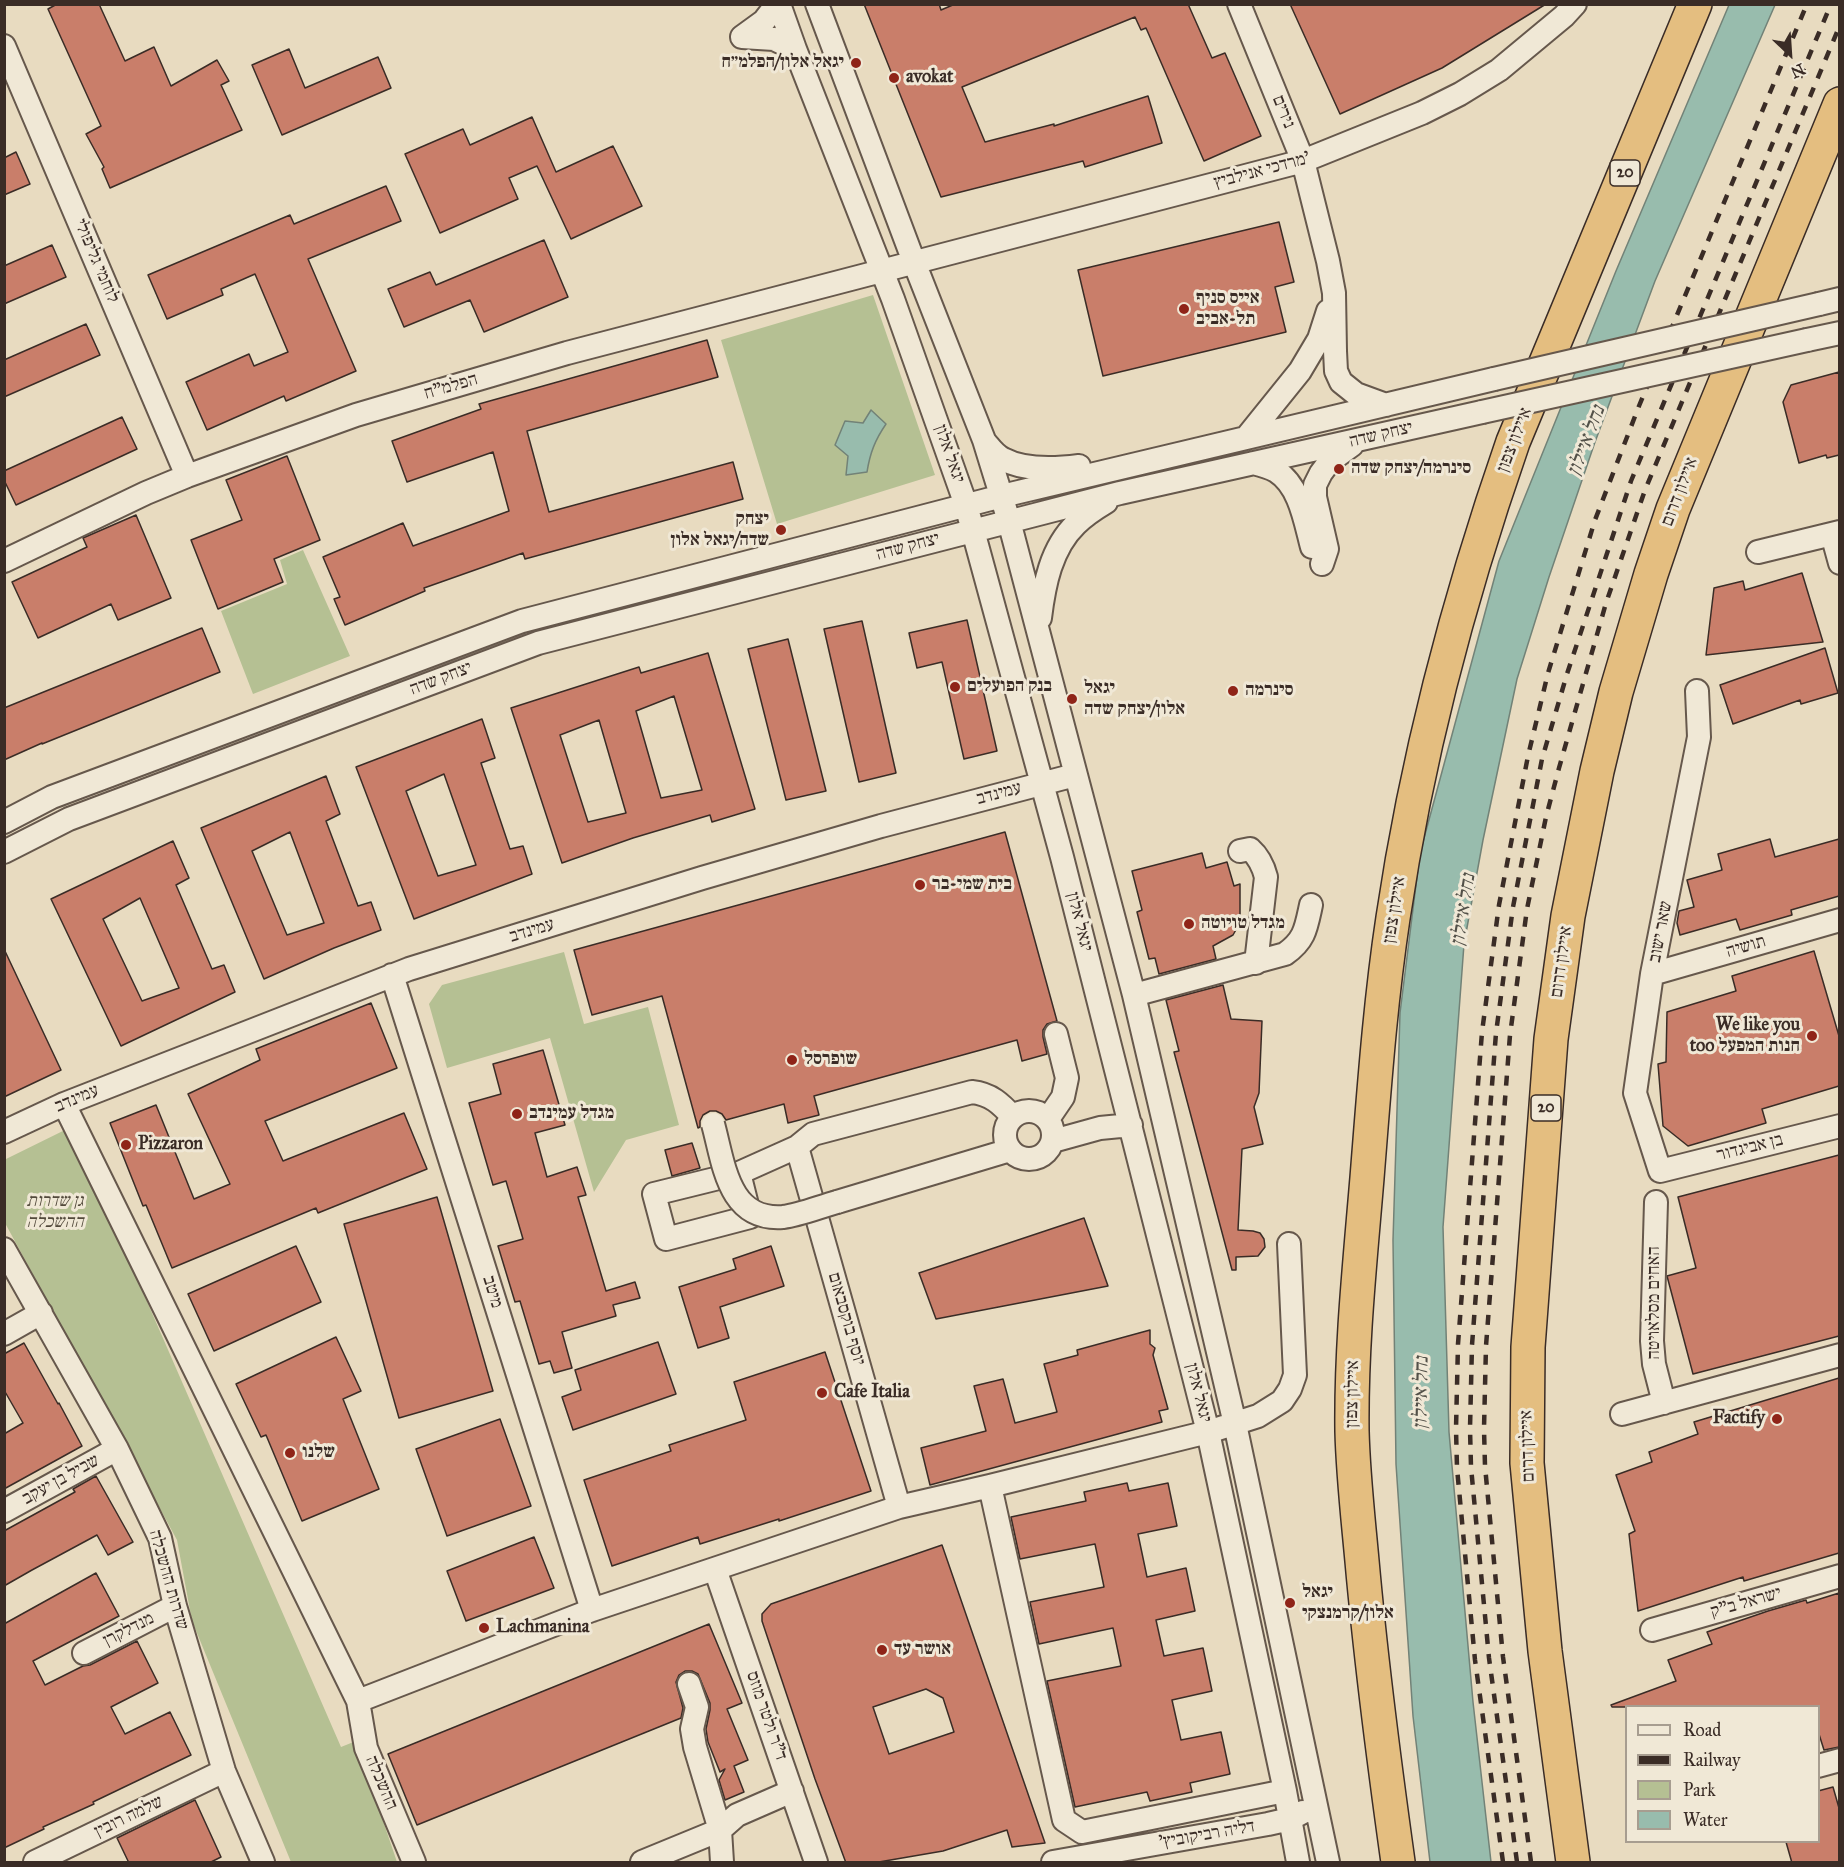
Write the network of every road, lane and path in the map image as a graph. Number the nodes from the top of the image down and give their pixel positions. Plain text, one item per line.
1 (778, 4) edge
2 (817, 4) edge
3 (1239, 4) edge
4 (1575, 4) edge
5 (1695, 4) edge
6 (4, 46) edge
7 (795, 49) junction
8 (1839, 104) edge
9 (1303, 161) junction
10 (914, 262) junction
11 (882, 271) junction
12 (1334, 293) junction
13 (1829, 302) edge
14 (1839, 333) edge
15 (1386, 405) junction
16 (1246, 438) junction
17 (1368, 438) junction
18 (984, 440) junction
19 (1155, 458) junction
20 (1253, 463) junction
21 (187, 476) junction
22 (1120, 493) junction
23 (1002, 496) junction
24 (966, 505) junction
25 (1009, 521) junction
26 (972, 529) junction
27 (1836, 533) edge
28 (1758, 552) dead end
29 (4, 561) edge
30 (1839, 563) edge
31 (1038, 629) junction
32 (1697, 691) dead end
33 (1076, 775) junction
34 (1042, 783) junction
35 (4, 822) edge
36 (1240, 850) dead end
37 (4, 852) edge
38 (1311, 905) dead end
39 (1839, 921) edge
40 (1256, 963) junction
41 (1652, 974) junction
42 (392, 975) junction
43 (1134, 995) junction
44 (1056, 1034) dead end
45 (64, 1104) junction
46 (1013, 1117) junction
47 (713, 1124) dead end
48 (1131, 1125) junction
49 (1839, 1126) edge
50 (1050, 1130) junction
51 (4, 1132) edge
52 (797, 1147) junction
53 (1010, 1150) junction
54 (1660, 1171) joint
55 (739, 1173) junction
56 (1656, 1202) dead end
57 (1289, 1244) dead end
58 (4, 1250) edge
59 (41, 1313) junction
60 (4, 1334) edge
61 (1839, 1355) edge
62 (1664, 1402) junction
63 (1622, 1414) dead end
64 (1235, 1424) junction
65 (1208, 1432) junction
66 (117, 1449) junction
67 (990, 1486) junction
68 (899, 1507) junction
69 (4, 1511) edge
70 (715, 1569) junction
71 (1839, 1576) edge
72 (175, 1606) junction
73 (592, 1610) junction
74 (1652, 1630) dead end
75 (84, 1653) dead end
76 (689, 1684) dead end
77 (358, 1701) junction
78 (1839, 1760) edge
79 (1820, 1765) edge
80 (224, 1771) junction
81 (792, 1791) junction
82 (1285, 1791) junction
83 (1314, 1794) junction
84 (1290, 1819) junction
85 (720, 1830) junction
86 (1573, 1856) edge
87 (412, 1857) edge
88 (35, 1863) edge
89 (263, 1863) edge
90 (642, 1863) edge
91 (722, 1863) edge
92 (816, 1863) edge
93 (1053, 1863) edge
94 (1298, 1863) edge
95 (1328, 1863) edge
96 (1398, 1863) edge

1 - 7 street, יגאל אלון
1 - 7 street
2 - 10 street, יגאל אלון
3 - 9 street, נירים
4 - 9 street, מרדכי אנילביץ'
5 - 96 highway, איילון צפון / 20
6 - 21 street, לוחמי גליפולי
7 - 11 street, יגאל אלון
8 - 86 highway, איילון דרום / 20
9 - 10 street, מרדכי אנילביץ'
9 - 12 street, נירים
10 - 11 street, הפלמ"ח
10 - 18 street, יגאל אלון
11 - 21 street, הפלמ"ח
11 - 24 street, יגאל אלון
12 - 15 street, נירים
12 - 16 street
13 - 15 street, יצחק שדה, bridge
14 - 17 street, יצחק שדה, bridge
15 - 16 street, יצחק שדה
16 - 19 street, יצחק שדה
17 - 20 street, יצחק שדה
17 - 20 street
18 - 19 street
18 - 23 street, יגאל אלון
19 - 23 street, יצחק שדה
20 - 22 street, יצחק שדה
21 - 29 street, הפלמ"ח
22 - 25 street, יצחק שדה
22 - 31 street
23 - 24 street, יצחק שדה
23 - 25 street, יגאל אלון
24 - 26 street, יגאל אלון
24 - 35 street, יצחק שדה
25 - 26 street, יצחק שדה
25 - 31 street, יגאל אלון
26 - 34 street, יגאל אלון
26 - 37 street, יצחק שדה
27 - 28 street
27 - 30 street
31 - 33 street, יגאל אלון
32 - 41 street, שאר ישוב
33 - 34 street, עמינדב
33 - 43 street, יגאל אלון
34 - 42 street, עמינדב
34 - 48 street, יגאל אלון
36 - 40 street
38 - 40 street
39 - 41 street, תושיה
40 - 43 street
41 - 54 street, שאר ישוב
42 - 45 street, עמינדב
42 - 73 street, מיטב
43 - 64 street, יגאל אלון
44 - 50 street
45 - 51 street, עמינדב
45 - 77 street
46 - 50 street
46 - 52 street
46 - 53 street
47 - 53 street, bridge
48 - 50 street
48 - 65 street, יגאל אלון
49 - 54 street, בן אביגדור
50 - 53 street
52 - 55 street
52 - 68 street, יוסף בוקסבאום
55 - 55 street
56 - 62 street, האחים מסלאויטה
57 - 64 street
58 - 59 street, שדרות ההשכלה
59 - 60 street
59 - 66 street, שדרות ההשכלה
61 - 62 street
62 - 63 street
64 - 65 street
64 - 83 street, יגאל אלון
65 - 67 street
65 - 82 street, יגאל אלון
66 - 69 street, שביל בן יעקב
66 - 72 street, שדרות ההשכלה
67 - 68 street
67 - 82 street
68 - 70 street
70 - 73 street
70 - 81 street, ד"ר ולטר מוזס
71 - 74 street, ישראל ב"ק
72 - 75 street, מנדלקרן
72 - 80 street, שדרות ההשכלה
73 - 77 street
76 - 85 street
77 - 87 street, ההשכלה
78 - 79 street
80 - 88 street, שלמה רובין
80 - 89 street, שדרות ההשכלה
81 - 85 street
81 - 92 street, ד"ר ולטר מוזס
82 - 84 street, יגאל אלון
83 - 84 street
83 - 95 street, יגאל אלון
84 - 93 street, 'דליה רביקוביץ
84 - 94 street, יגאל אלון
85 - 90 street
85 - 91 street

